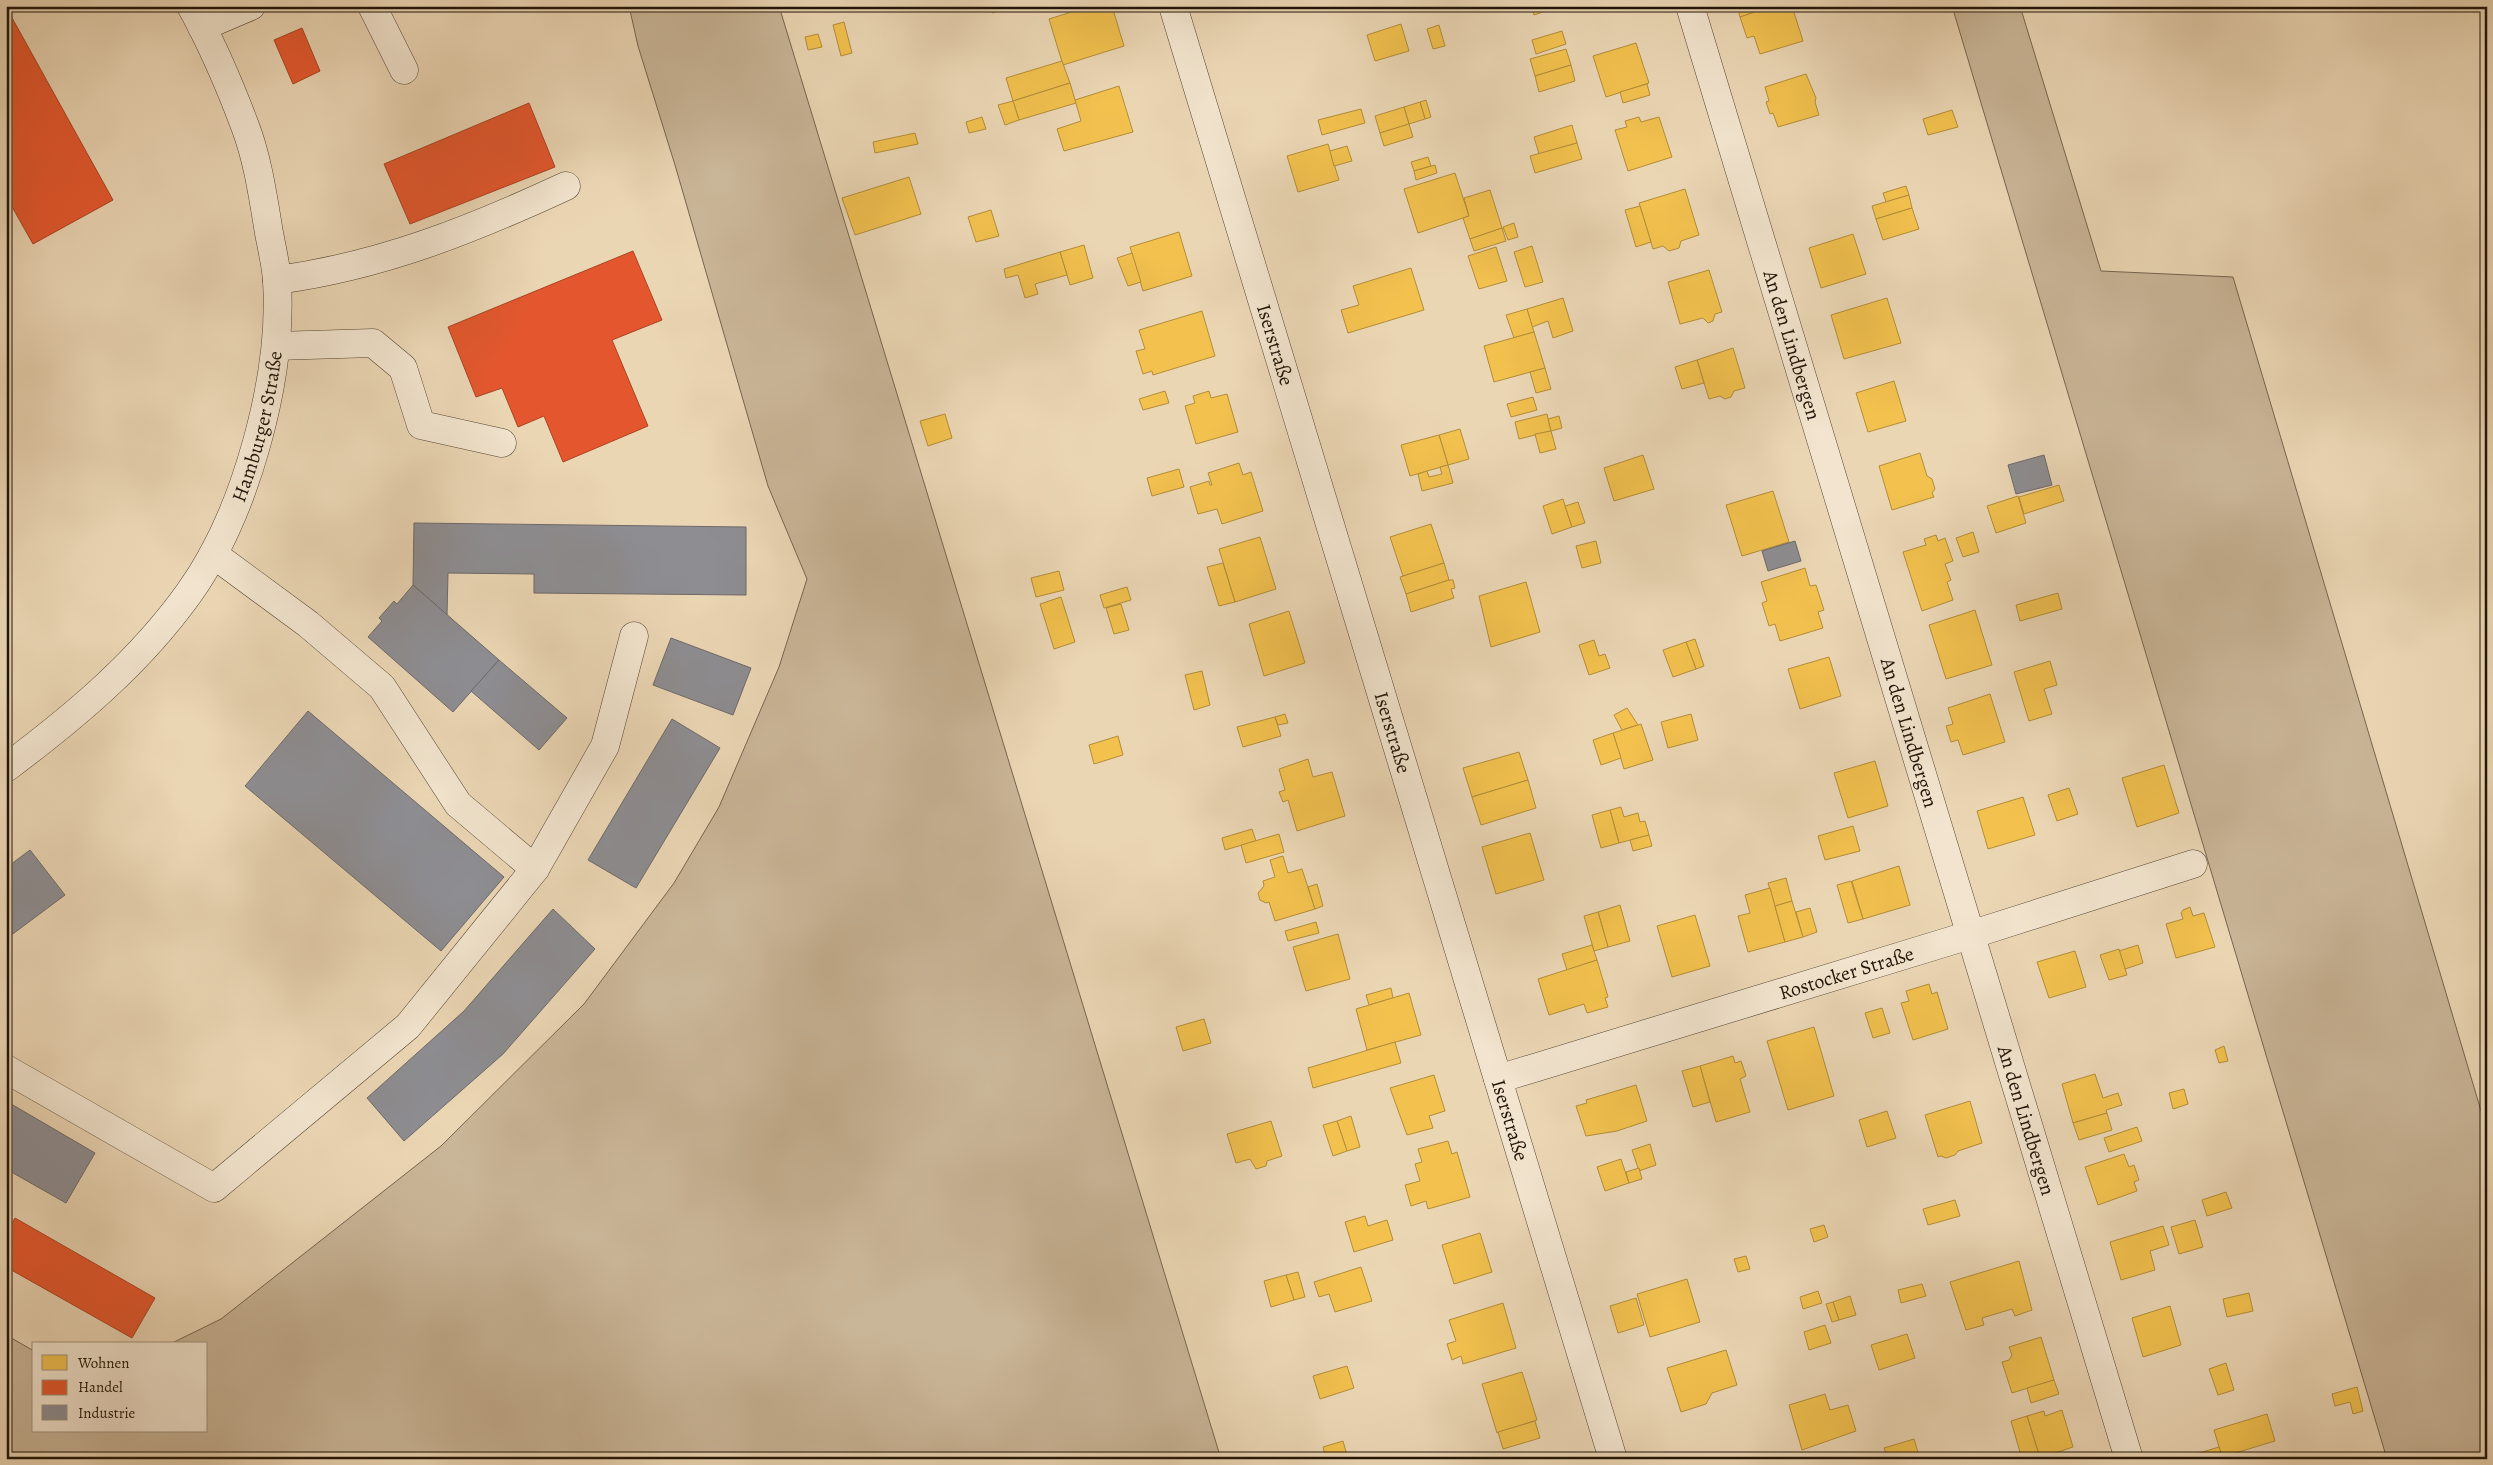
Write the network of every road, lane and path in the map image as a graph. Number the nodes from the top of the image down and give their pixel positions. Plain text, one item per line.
1 (251, 6) edge
2 (372, 6) edge
3 (1173, 6) edge
4 (1690, 6) edge
5 (197, 17) edge
6 (404, 70) dead end
7 (566, 186) dead end
8 (277, 280) junction
9 (276, 346) junction
10 (502, 443) dead end
11 (213, 554) junction
12 (634, 636) dead end
13 (6, 768) edge
14 (2193, 864) dead end
15 (535, 870) junction
16 (1970, 935) junction
17 (6, 1069) edge
18 (1498, 1079) junction
19 (1612, 1459) edge
20 (2129, 1459) edge

1 - 5 street
2 - 6 street
3 - 18 street, Iserstraße
4 - 16 street, An den Lindbergen
5 - 8 street, Hamburger Straße
7 - 8 street
8 - 9 street, Hamburger Straße
9 - 10 street
9 - 11 street, Hamburger Straße
11 - 13 street, Hamburger Straße
11 - 15 street
12 - 15 street
14 - 16 street, Rostocker Straße
15 - 17 street
16 - 18 street, Rostocker Straße
16 - 20 street, An den Lindbergen
18 - 19 street, Iserstraße

